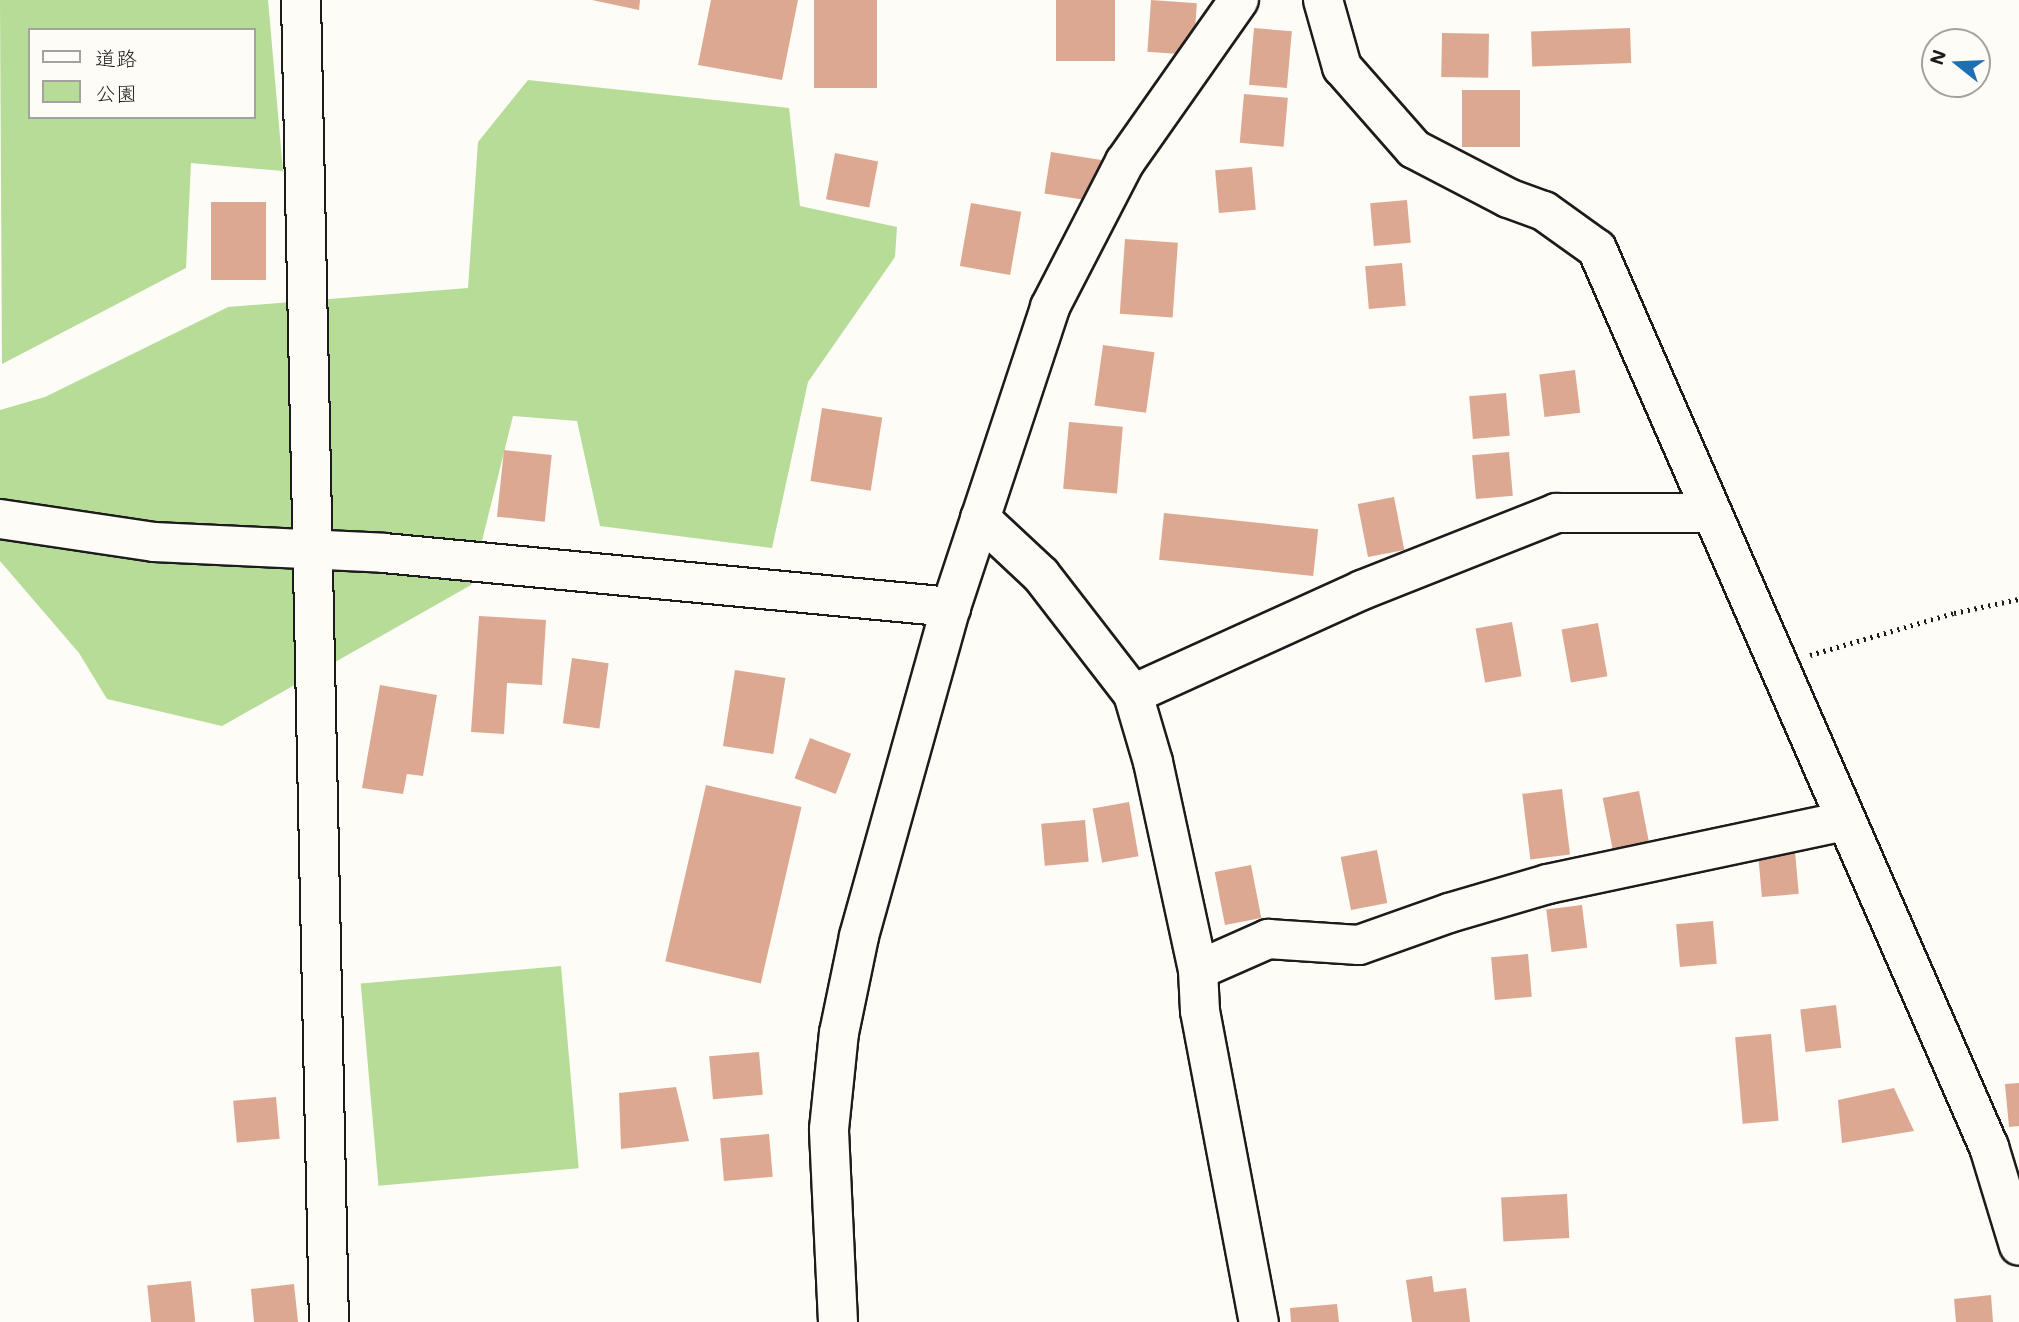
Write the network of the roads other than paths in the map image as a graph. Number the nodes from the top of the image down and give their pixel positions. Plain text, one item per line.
1 (300, 0) edge
2 (1239, 0) edge
3 (1323, 0) edge
4 (1712, 513) junction
5 (980, 518) junction
6 (0, 519) edge
7 (311, 551) junction
8 (951, 607) junction
9 (1133, 694) junction
10 (1845, 821) junction
11 (1198, 970) junction
12 (2019, 1246) edge
13 (328, 1322) edge
14 (838, 1322) edge
15 (1259, 1322) edge

1 - 7 street
2 - 5 street
3 - 4 street
4 - 9 street
4 - 10 street
5 - 8 street
5 - 9 street
6 - 7 street
7 - 8 street
7 - 13 street
8 - 14 street
9 - 11 street
10 - 11 street
10 - 12 street
11 - 15 street

